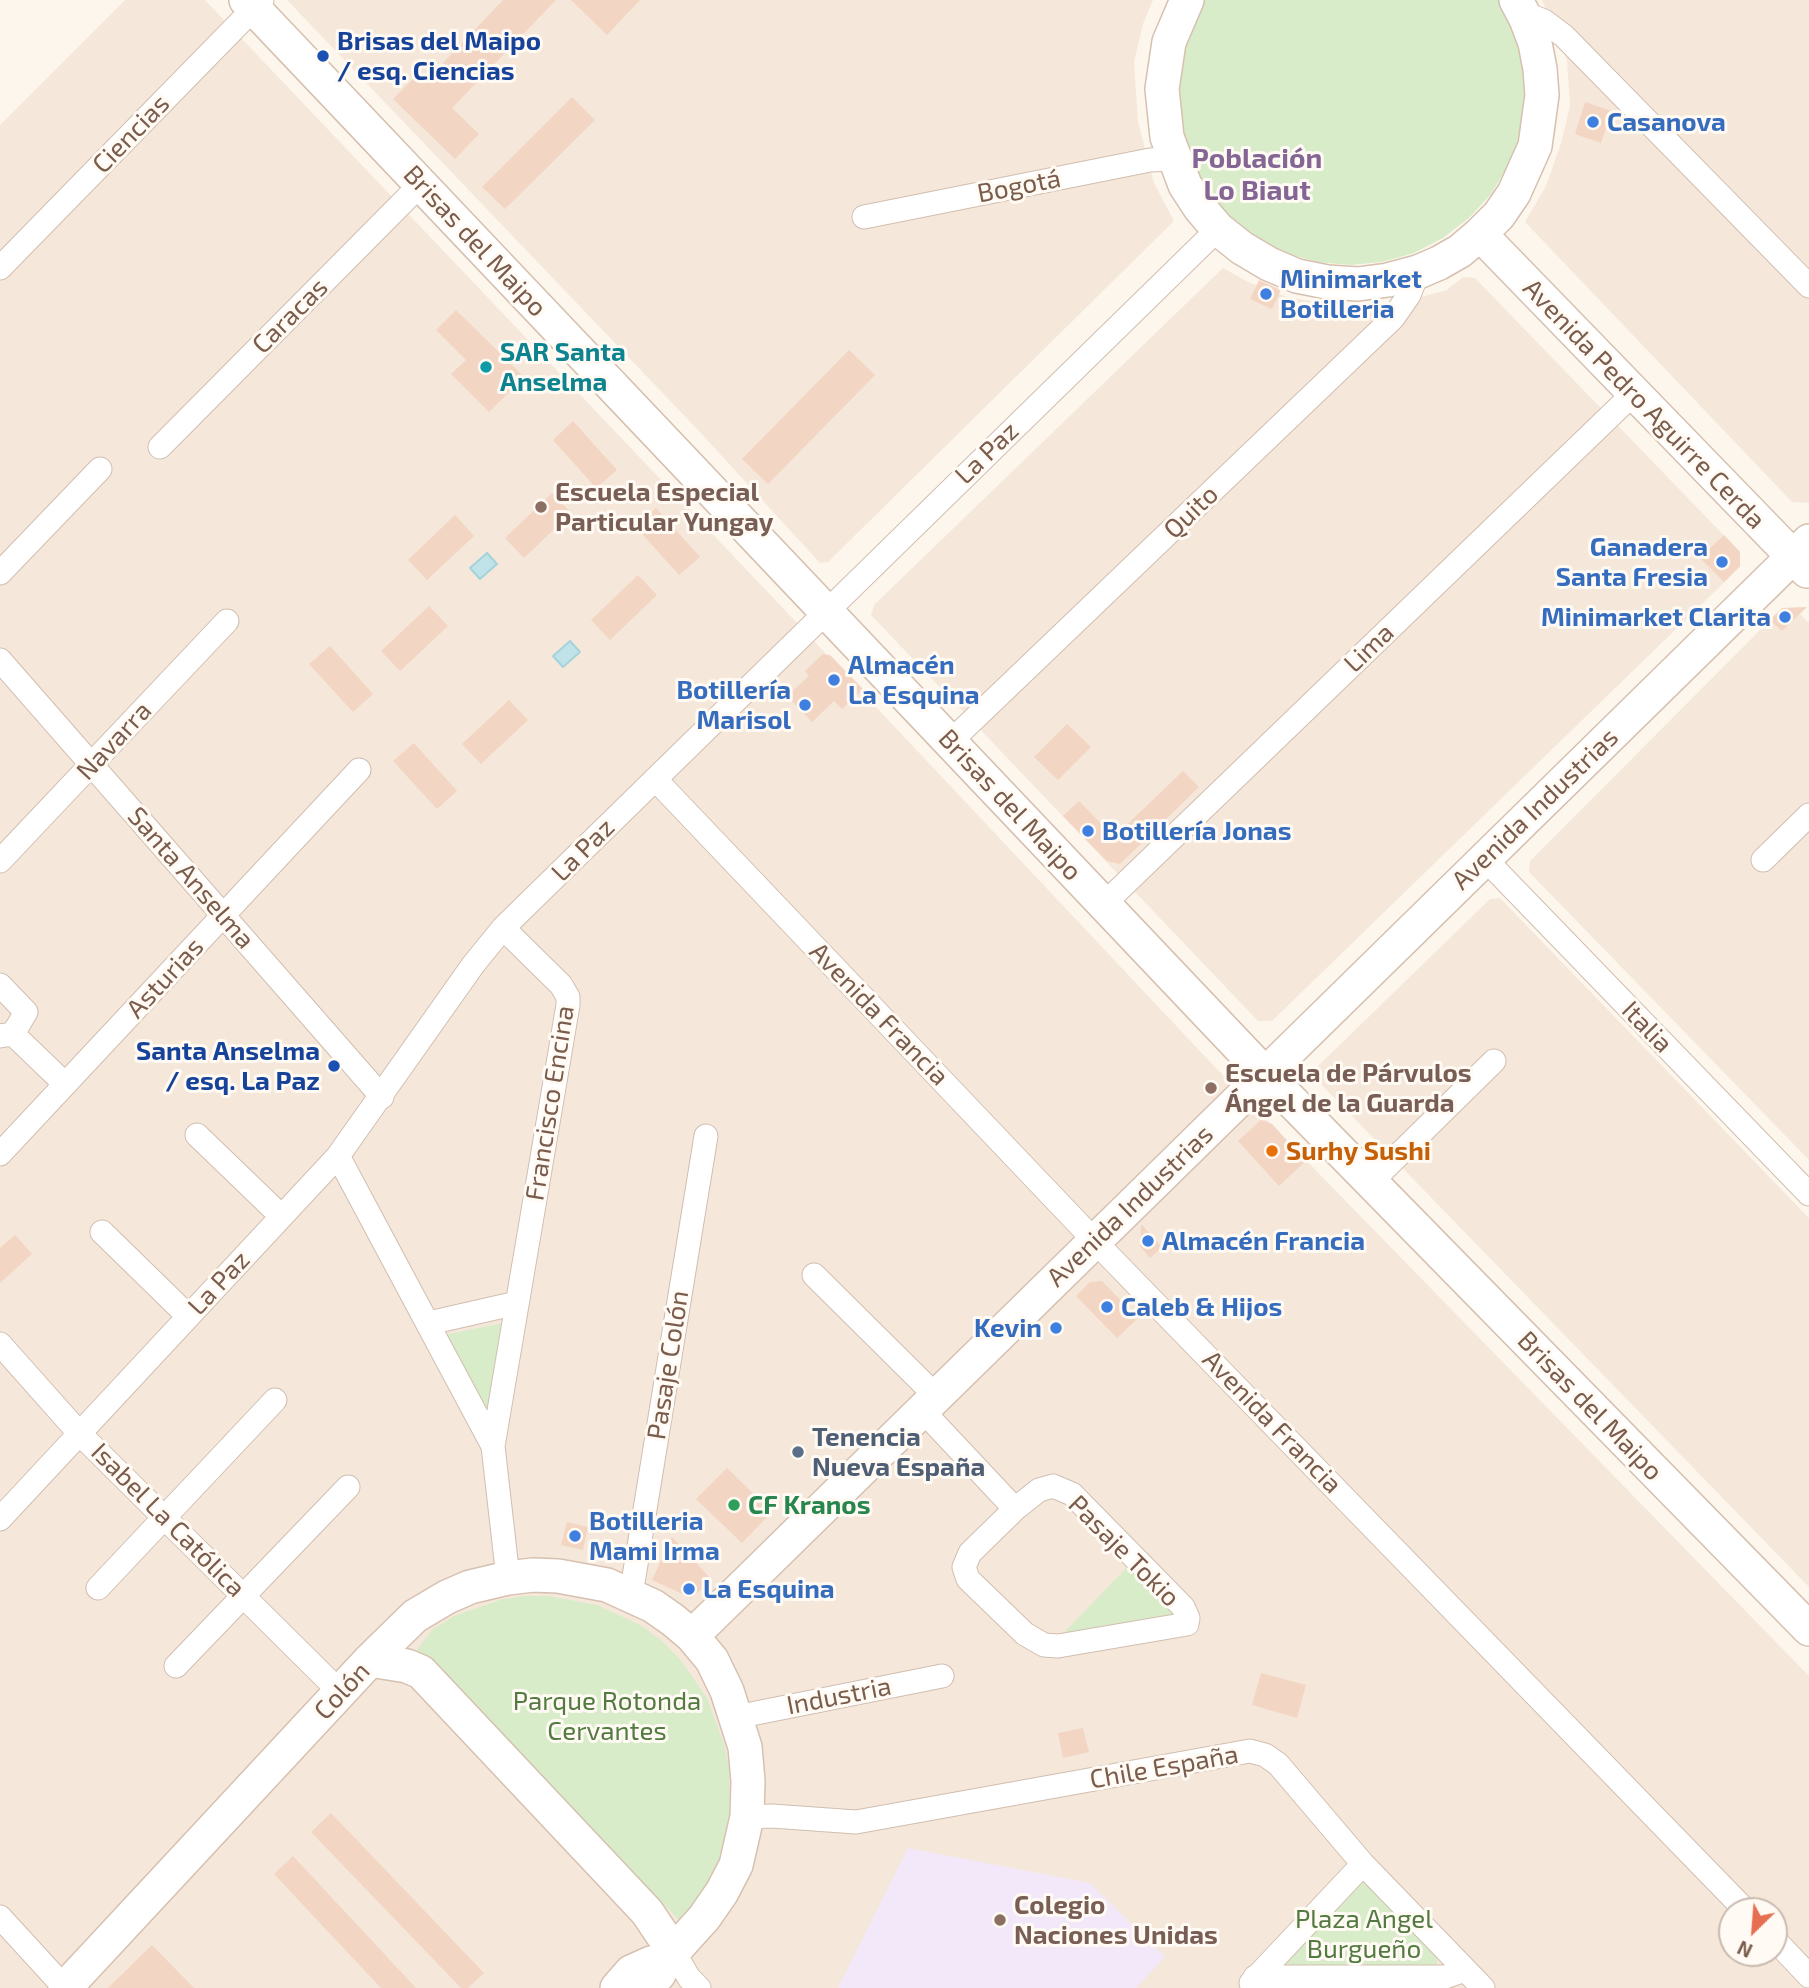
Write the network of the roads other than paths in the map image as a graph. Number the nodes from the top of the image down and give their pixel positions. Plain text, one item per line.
1 (1187, 0) edge
2 (254, 3) edge
3 (1521, 10) edge
4 (1174, 159) junction
5 (421, 184) junction
6 (864, 217) dead end
7 (1218, 229) junction
8 (1480, 234) junction
9 (0, 268) edge
10 (1418, 272) junction
11 (1809, 286) edge
12 (1634, 393) junction
13 (160, 447) dead end
14 (100, 468) dead end
15 (1804, 557) edge
16 (0, 573) edge
17 (825, 611) junction
18 (227, 621) dead end
19 (0, 660) edge
20 (950, 742) junction
21 (91, 764) junction
22 (359, 770) dead end
23 (655, 779) junction
24 (1809, 815) edge
25 (1485, 859) junction
26 (1763, 860) dead end
27 (0, 861) edge
28 (1104, 904) junction
29 (223, 915) junction
30 (503, 928) junction
31 (0, 985) edge
32 (7, 1035) edge
33 (1494, 1061) dead end
34 (1265, 1074) junction
35 (65, 1084) junction
36 (382, 1097) junction
37 (197, 1135) dead end
38 (706, 1136) dead end
39 (0, 1154) edge
40 (338, 1156) junction
41 (1371, 1182) junction
42 (1809, 1194) edge
43 (281, 1216) junction
44 (102, 1232) dead end
45 (1095, 1241) junction
46 (814, 1275) dead end
47 (517, 1303) junction
48 (188, 1316) junction
49 (429, 1323) junction
50 (0, 1344) edge
51 (275, 1400) dead end
52 (929, 1403) junction
53 (80, 1434) junction
54 (493, 1446) junction
55 (348, 1487) dead end
56 (1015, 1508) junction
57 (164, 1517) junction
58 (0, 1519) edge
59 (508, 1577) junction
60 (98, 1588) dead end
61 (631, 1594) junction
62 (244, 1595) junction
63 (415, 1616) junction
64 (1809, 1629) edge
65 (692, 1636) junction
66 (370, 1660) junction
67 (176, 1665) dead end
68 (421, 1672) junction
69 (942, 1676) dead end
70 (340, 1692) junction
71 (736, 1717) junction
72 (747, 1817) junction
73 (1363, 1864) junction
74 (1732, 1897) edge
75 (0, 1917) edge
76 (1788, 1954) edge
77 (670, 1957) junction
78 (1465, 1970) junction
79 (1809, 1976) edge
80 (1251, 1983) edge
81 (1373, 1983) edge
82 (65, 1988) edge
83 (617, 1988) edge
84 (646, 1988) edge
85 (699, 1988) edge
86 (1483, 1988) edge

1 - 4 street
2 - 5 street, Brisas del Maipo
2 - 9 street, Ciencias
3 - 8 street
3 - 11 street
4 - 6 street, Bogotá
4 - 7 street
5 - 13 street, Caracas
5 - 17 street, Brisas del Maipo
7 - 10 street
7 - 17 street, La Paz
8 - 10 street
8 - 12 street, Avenida Pedro Aguirre Cerda
10 - 20 street, Quito
12 - 15 street, Avenida Pedro Aguirre Cerda
12 - 28 street, Lima
14 - 16 street
15 - 25 street, Avenida Industrias
17 - 20 street, Brisas del Maipo
17 - 23 street, La Paz
18 - 21 street, Navarra
19 - 21 street, Santa Anselma
20 - 28 street, Brisas del Maipo
21 - 27 street, Navarra
21 - 29 street, Santa Anselma
22 - 29 street, Asturias
23 - 30 street, La Paz
23 - 45 street, Avenida Francia
24 - 26 street
25 - 34 street, Avenida Industrias
25 - 42 street, Italia
28 - 34 street, Brisas del Maipo
29 - 35 street, Asturias
29 - 36 street, Santa Anselma
30 - 36 street, La Paz
30 - 47 street, Francisco Encina
31 - 32 street
32 - 35 street
33 - 41 street
34 - 41 street, Brisas del Maipo
34 - 45 street, Avenida Industrias
35 - 39 street, Asturias
36 - 40 street, La Paz
37 - 43 street
38 - 61 street, Pasaje Colón
40 - 43 street, La Paz
40 - 49 street, Francisco Encina
41 - 64 street, Brisas del Maipo
43 - 48 street, La Paz
44 - 48 street
45 - 52 street, Avenida Industrias
45 - 74 street, Avenida Francia
46 - 52 street
47 - 49 street
47 - 54 street, Francisco Encina
48 - 53 street, La Paz
49 - 54 street, Francisco Encina
50 - 53 street, Isabel La Católica
51 - 57 street
52 - 56 street
52 - 65 street, Avenida Industrias
53 - 57 street, Isabel La Católica
53 - 58 street, La Paz
54 - 59 street, Francisco Encina
55 - 62 street
56 - 56 street, Pasaje Tokio
57 - 60 street
57 - 62 street, Isabel La Católica
59 - 61 street, Colón
59 - 63 street, Colón
61 - 65 street, Colón
62 - 67 street
62 - 70 street, Isabel La Católica
63 - 66 street, Colón
63 - 68 street
65 - 71 street
66 - 68 street
66 - 70 street, Colón
68 - 77 street
69 - 71 street, Industria
70 - 82 street, Colón
71 - 72 street
72 - 73 street, Chile España
72 - 77 street
73 - 78 street, Chile España
73 - 80 street
75 - 82 street
76 - 79 street
77 - 83 street
77 - 84 street
77 - 85 street
78 - 81 street
78 - 86 street, Chile España
80 - 81 street

